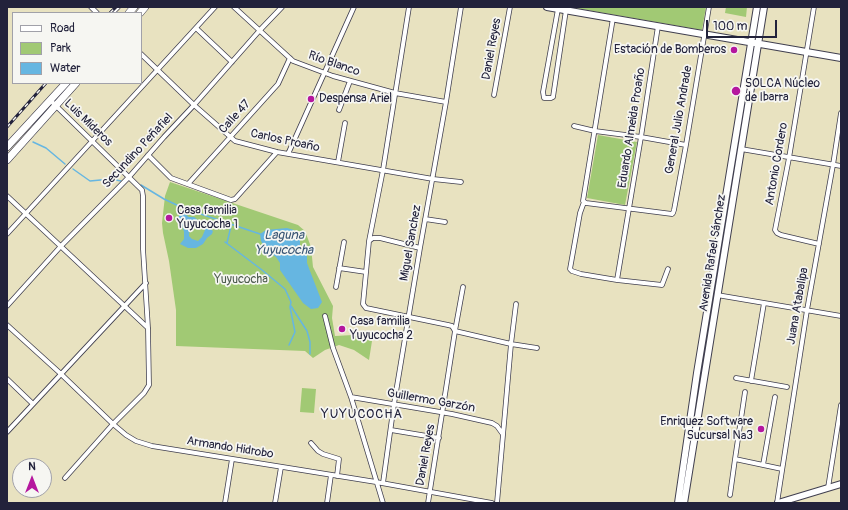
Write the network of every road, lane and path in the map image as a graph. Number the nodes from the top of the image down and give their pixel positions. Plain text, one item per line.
1 (215, 7) edge
2 (234, 7) edge
3 (282, 7) edge
4 (354, 7) edge
5 (409, 7) edge
6 (461, 7) edge
7 (510, 7) edge
8 (547, 7) edge
9 (709, 7) edge
10 (757, 7) edge
11 (764, 7) edge
12 (814, 7) edge
13 (558, 8) edge
14 (567, 9) edge
15 (613, 18) junction
16 (658, 26) junction
17 (196, 28) junction
18 (260, 30) junction
19 (704, 34) junction
20 (751, 42) junction
21 (758, 44) junction
22 (806, 52) junction
23 (142, 55) edge
24 (290, 58) junction
25 (841, 58) edge
26 (232, 62) junction
27 (158, 69) junction
28 (323, 73) junction
29 (350, 81) junction
30 (65, 84) edge
31 (75, 84) edge
32 (395, 94) junction
33 (494, 95) dead end
34 (446, 102) junction
35 (53, 103) junction
36 (194, 105) junction
37 (339, 110) dead end
38 (841, 113) edge
39 (738, 121) junction
40 (345, 123) dead end
41 (745, 123) junction
42 (574, 126) dead end
43 (595, 131) junction
44 (231, 137) junction
45 (642, 137) junction
46 (92, 141) junction
47 (686, 145) junction
48 (7, 147) edge
49 (741, 149) junction
50 (277, 152) junction
51 (288, 154) junction
52 (148, 155) junction
53 (789, 158) junction
54 (7, 160) edge
55 (338, 162) junction
56 (833, 165) junction
57 (841, 166) edge
58 (383, 170) junction
59 (129, 177) junction
60 (433, 179) junction
61 (461, 182) dead end
62 (188, 184) junction
63 (7, 196) edge
64 (586, 203) junction
65 (628, 209) junction
66 (26, 213) junction
67 (425, 219) junction
68 (445, 222) dead end
69 (7, 234) edge
70 (369, 241) junction
71 (344, 242) dead end
72 (819, 244) junction
73 (61, 246) junction
74 (420, 248) junction
75 (339, 268) junction
76 (668, 269) dead end
77 (366, 272) junction
78 (617, 280) junction
79 (146, 282) junction
80 (336, 287) dead end
81 (463, 287) dead end
82 (717, 295) junction
83 (764, 303) junction
84 (516, 304) dead end
85 (125, 305) junction
86 (7, 306) edge
87 (807, 310) junction
88 (325, 316) dead end
89 (410, 316) junction
90 (841, 316) edge
91 (7, 325) edge
92 (148, 328) junction
93 (455, 331) junction
94 (511, 344) junction
95 (537, 348) dead end
96 (61, 374) junction
97 (736, 378) dead end
98 (7, 379) edge
99 (751, 381) junction
100 (787, 387) dead end
101 (745, 392) dead end
102 (351, 397) junction
103 (775, 397) dead end
104 (33, 404) junction
105 (394, 404) junction
106 (841, 406) edge
107 (443, 413) junction
108 (113, 424) junction
109 (391, 430) junction
110 (7, 432) edge
111 (502, 434) junction
112 (439, 438) junction
113 (311, 444) dead end
114 (232, 458) junction
115 (735, 460) junction
116 (763, 465) junction
117 (281, 467) junction
118 (782, 469) junction
119 (330, 475) junction
120 (338, 476) junction
121 (65, 478) dead end
122 (376, 482) junction
123 (383, 483) junction
124 (841, 484) edge
125 (828, 489) junction
126 (430, 492) junction
127 (730, 496) dead end
128 (460, 497) junction
129 (225, 503) edge
130 (275, 503) edge
131 (327, 503) edge
132 (383, 503) edge
133 (428, 503) edge
134 (460, 503) edge
135 (492, 503) edge
136 (497, 503) edge
137 (678, 503) edge
138 (684, 503) edge
139 (777, 503) edge

1 - 17 street
2 - 18 street, Río Blanco
3 - 18 street, Secundino Peñafiel
4 - 28 street
5 - 32 street
6 - 34 street, Miguel Sanchez
7 - 33 street, Daniel Reyes
8 - 13 street
9 - 19 street, General Julio Andrade
10 - 20 street, Avenida Rafael Sánchez
11 - 21 street, Avenida Rafael Sánchez
12 - 22 street, Antonio Cordero
13 - 14 street
13 - 14 street
14 - 15 street
15 - 16 street
15 - 43 street
16 - 19 street
16 - 45 street, Eduardo Almeida Proaño
17 - 26 street
17 - 27 street
18 - 24 street, Río Blanco
18 - 26 street, Secundino Peñafiel
19 - 20 street
19 - 47 street, General Julio Andrade
20 - 21 street
20 - 39 street, Avenida Rafael Sánchez
21 - 22 street
21 - 41 street, Avenida Rafael Sánchez
22 - 25 street
22 - 53 street, Antonio Cordero
23 - 27 street, Carlos Proaño
24 - 28 street, Río Blanco
24 - 44 street, Calle 47
26 - 36 street, Secundino Peñafiel
27 - 36 street, Carlos Proaño
27 - 46 street
28 - 29 street, Río Blanco
28 - 51 street
29 - 32 street, Río Blanco
29 - 37 street
30 - 35 main road
31 - 35 main road
32 - 34 street, Río Blanco
32 - 58 street
34 - 60 street, Miguel Sanchez
35 - 46 street, Luis Mideros
35 - 48 main road
35 - 54 main road
36 - 44 street, Carlos Proaño
36 - 52 street, Secundino Peñafiel
38 - 56 street, Juana Atabalipa
39 - 41 street
39 - 137 street, Avenida Rafael Sánchez
40 - 55 street
41 - 49 street, Avenida Rafael Sánchez
42 - 43 street
43 - 45 street
43 - 64 street
44 - 50 street, Carlos Proaño
44 - 62 street, Calle 47
45 - 47 street
45 - 65 street, Eduardo Almeida Proaño
46 - 59 street, Luis Mideros
46 - 66 street
47 - 65 street, General Julio Andrade
49 - 53 street
49 - 82 street, Avenida Rafael Sánchez
50 - 51 street, Carlos Proaño
50 - 62 street
51 - 55 street, Carlos Proaño
52 - 59 street, Secundino Peñafiel
52 - 62 street
53 - 56 street
53 - 72 street, Antonio Cordero
55 - 58 street, Carlos Proaño
56 - 57 street
56 - 72 street, Juana Atabalipa
58 - 60 street, Carlos Proaño
58 - 70 street
59 - 73 street, Secundino Peñafiel
59 - 79 street, Luis Mideros
60 - 61 street, Carlos Proaño
60 - 67 street, Miguel Sanchez
63 - 66 street
64 - 65 street
64 - 78 street
65 - 78 street, Eduardo Almeida Proaño
66 - 69 street
66 - 73 street
67 - 68 street
67 - 74 street, Miguel Sanchez
70 - 74 street
70 - 77 street
71 - 75 street
72 - 87 street, Juana Atabalipa
73 - 85 street
73 - 86 street, Secundino Peñafiel
74 - 89 street, Miguel Sanchez
75 - 77 street
75 - 80 street
76 - 78 street
77 - 89 street
79 - 85 street
79 - 92 street, Luis Mideros
81 - 93 street, Daniel Reyes
82 - 83 street
82 - 138 street, Avenida Rafael Sánchez
83 - 87 street
83 - 99 street
84 - 94 street
85 - 92 street
85 - 96 street
87 - 90 street
87 - 118 street, Juana Atabalipa
88 - 102 street
89 - 93 street
89 - 105 street, Miguel Sanchez
91 - 96 street, Armando Hidrobo
92 - 108 street, Luis Mideros
93 - 94 street
93 - 107 street, Daniel Reyes
94 - 95 street
94 - 111 street
96 - 104 street
96 - 108 street, Armando Hidrobo
97 - 99 street
98 - 104 street
99 - 100 street
101 - 115 street
102 - 105 street, Guillermo Garzón
102 - 122 street
103 - 116 street
104 - 110 street
105 - 107 street, Guillermo Garzón
105 - 109 street, Miguel Sanchez
106 - 125 street
107 - 111 street, Guillermo Garzón
107 - 112 street, Daniel Reyes
108 - 114 street, Armando Hidrobo
108 - 121 street, Luis Mideros
109 - 112 street
109 - 123 street, Miguel Sanchez
111 - 136 street
112 - 126 street, Daniel Reyes
113 - 120 street
114 - 117 street, Armando Hidrobo
114 - 129 street
115 - 116 street
115 - 127 street
116 - 118 street
117 - 119 street, Armando Hidrobo
117 - 130 street
118 - 139 street, Juana Atabalipa
119 - 120 street, Armando Hidrobo
119 - 131 street
120 - 122 street, Armando Hidrobo
122 - 123 street, Armando Hidrobo
122 - 132 street
123 - 126 street, Armando Hidrobo
124 - 125 street
125 - 139 street
126 - 128 street, Armando Hidrobo
126 - 133 street, Daniel Reyes
128 - 134 street
128 - 135 street, Armando Hidrobo

